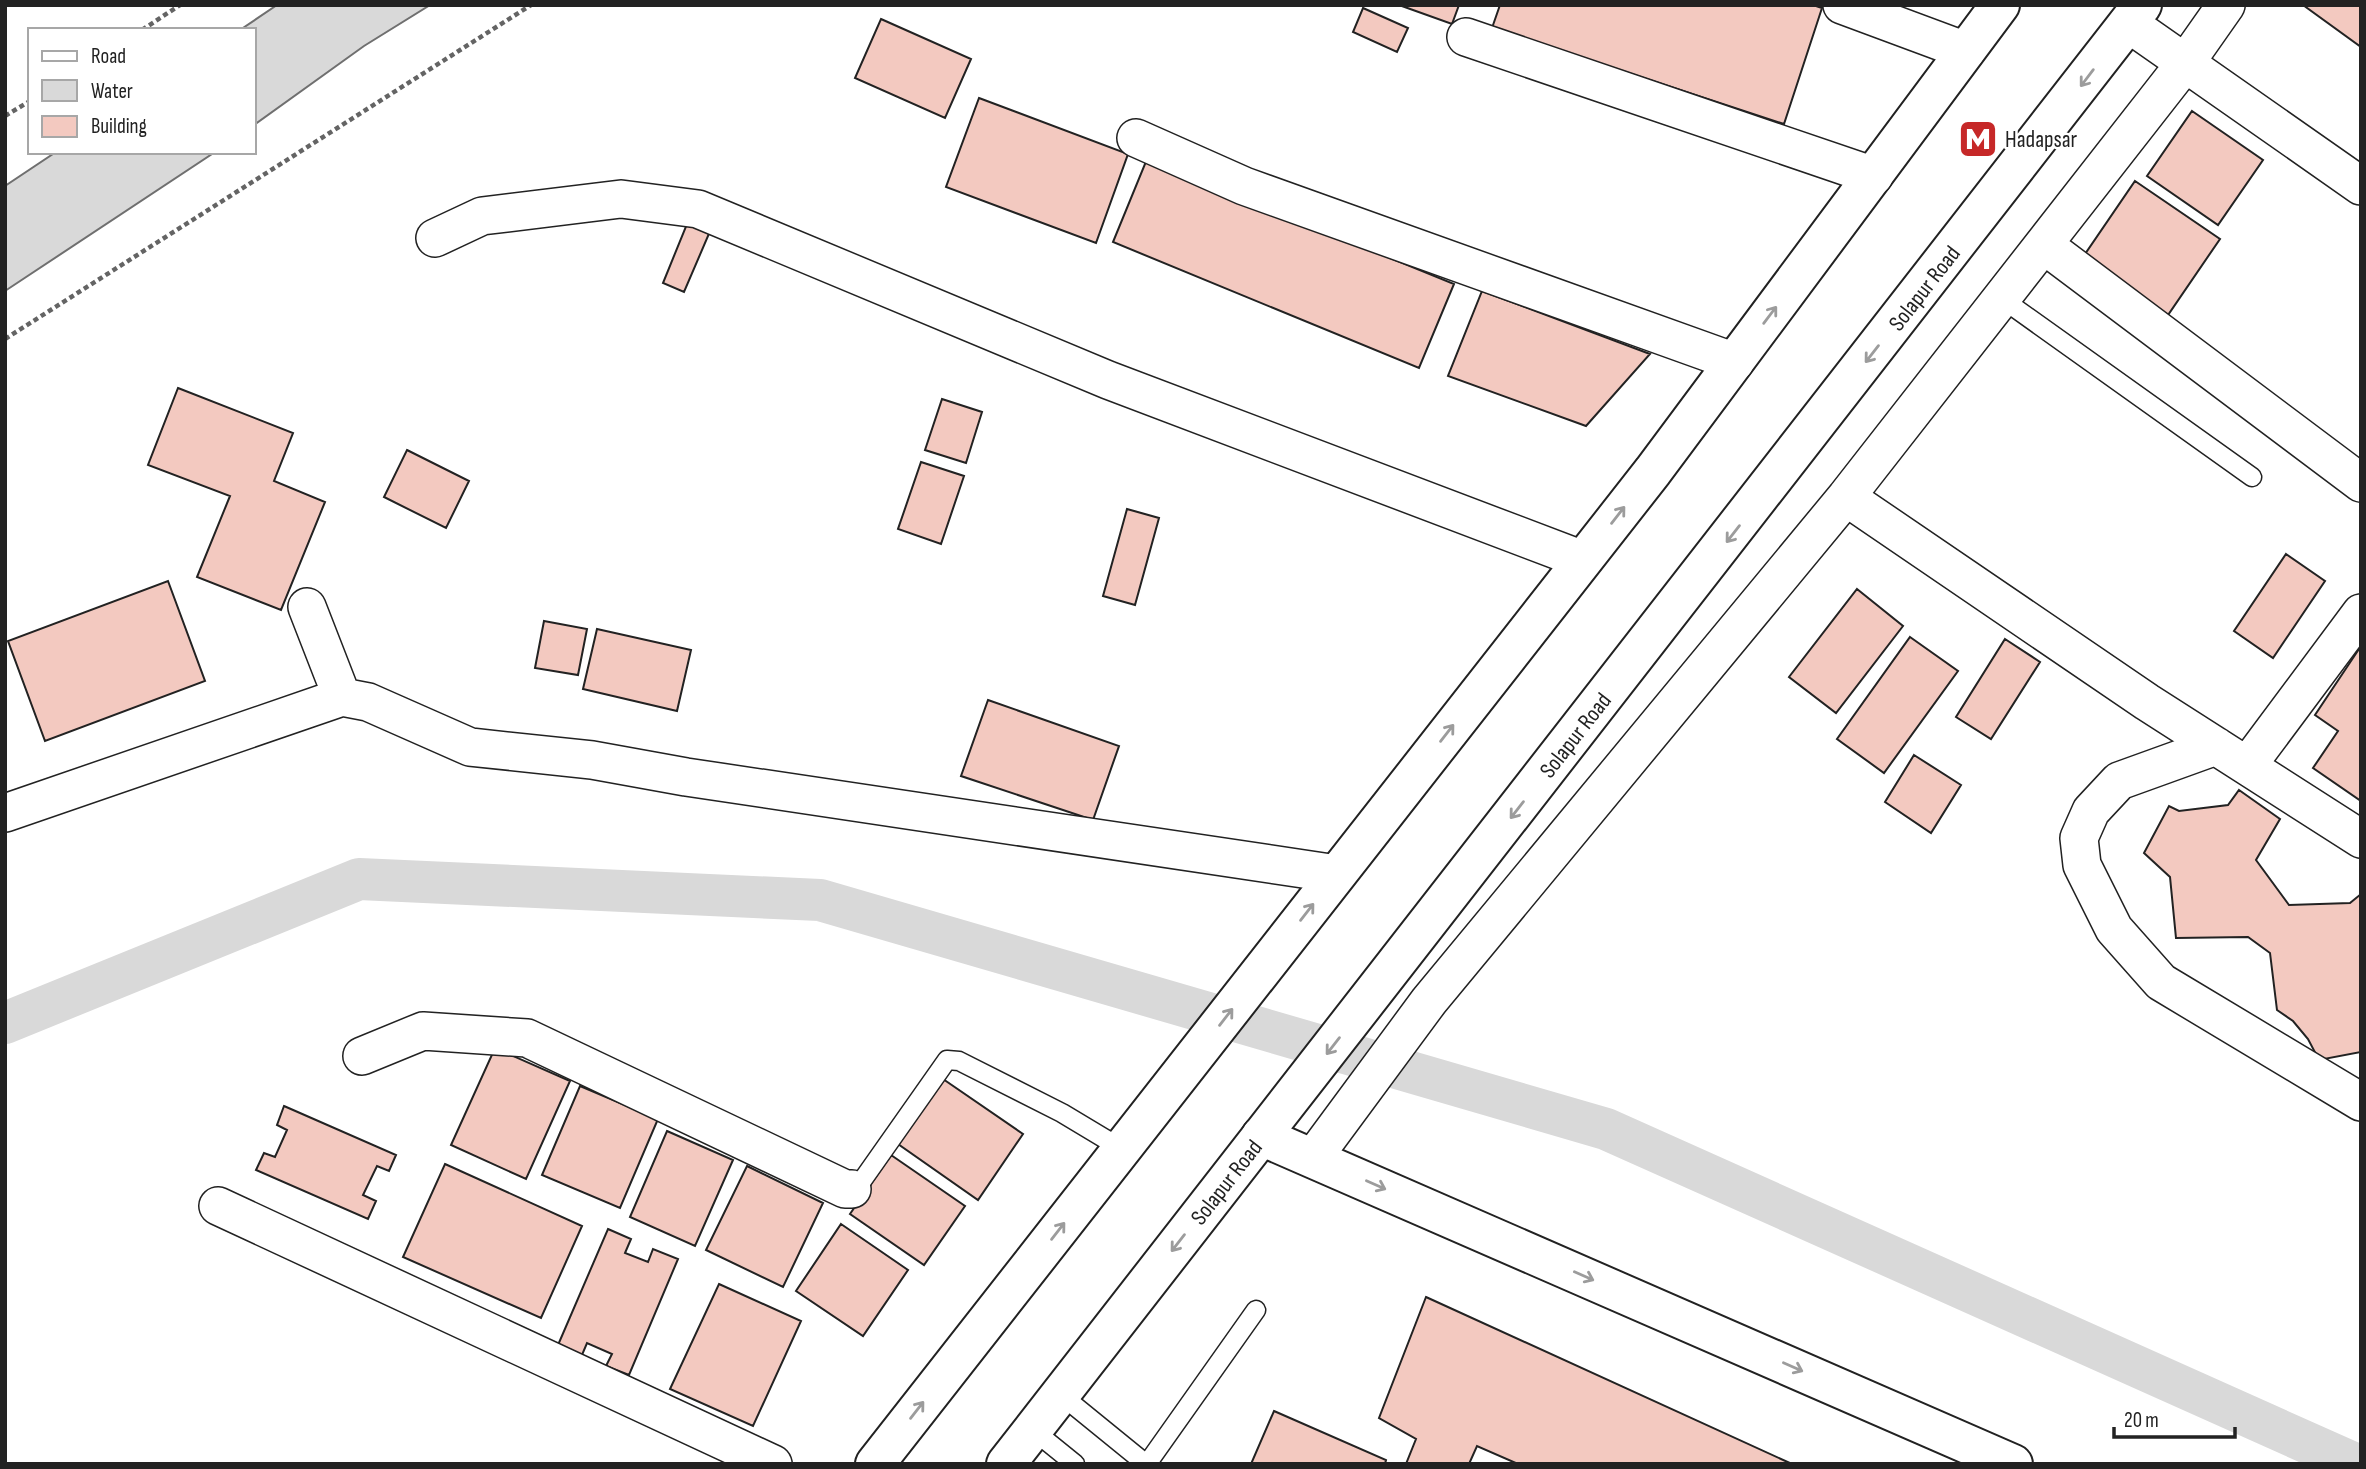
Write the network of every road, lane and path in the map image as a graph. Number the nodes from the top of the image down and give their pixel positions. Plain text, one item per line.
1 (180, 5) edge
2 (531, 5) edge
3 (1842, 5) edge
4 (2226, 5) edge
5 (1992, 7) edge
6 (2135, 14) edge
7 (145, 28) edge
8 (1466, 37) dead end
9 (1966, 51) junction
10 (2186, 62) junction
11 (28, 102) edge
12 (5, 116) edge
13 (1136, 138) dead end
14 (1874, 176) junction
15 (2361, 186) edge
16 (435, 238) dead end
17 (2044, 245) junction
18 (2001, 298) junction
19 (5, 339) edge
20 (1735, 362) junction
21 (2252, 477) dead end
22 (2361, 483) edge
23 (1846, 497) junction
24 (1583, 559) junction
25 (307, 607) dead end
26 (2361, 613) edge
27 (342, 697) junction
28 (2216, 746) junction
29 (2247, 766) junction
30 (5, 813) edge
31 (2361, 839) edge
32 (1337, 874) junction
33 (1377, 990) junction
34 (1421, 1012) junction
35 (362, 1056) dead end
36 (2361, 1102) edge
37 (1261, 1136) junction
38 (1122, 1149) junction
39 (1313, 1158) junction
40 (852, 1189) joint
41 (218, 1206) dead end
42 (1256, 1310) dead end
43 (1060, 1394) junction
44 (1033, 1430) junction
45 (773, 1464) edge
46 (874, 1464) edge
47 (1006, 1464) edge
48 (1075, 1464) edge
49 (1147, 1464) edge
50 (2013, 1464) edge

1 - 7 path
2 - 19 path
3 - 9 street
4 - 10 street
5 - 9 main road
6 - 10 street
6 -> 33 main road, Solapur Road
8 - 14 street
9 - 14 main road
10 - 15 street
10 - 17 street
11 - 12 path
13 - 20 street
20 -> 14 main road
16 - 24 street
17 - 18 street
17 - 22 street
18 - 21 lane
18 - 23 street
24 -> 20 main road
23 - 28 street
23 - 34 street
32 -> 24 main road
25 - 27 street
26 - 29 street
27 - 30 street
27 - 32 street
28 - 29 street
28 - 36 street
29 - 31 street
38 -> 32 main road
33 - 34 street
33 -> 37 main road, Solapur Road
34 - 39 street
35 - 40 street
37 - 39 main road
37 -> 43 main road, Solapur Road
38 - 40 lane
46 -> 38 main road
39 -> 50 main road
41 - 45 street
42 - 49 lane
43 - 44 main road, Solapur Road
43 - 49 lane
44 - 47 main road, Solapur Road
44 - 48 lane

